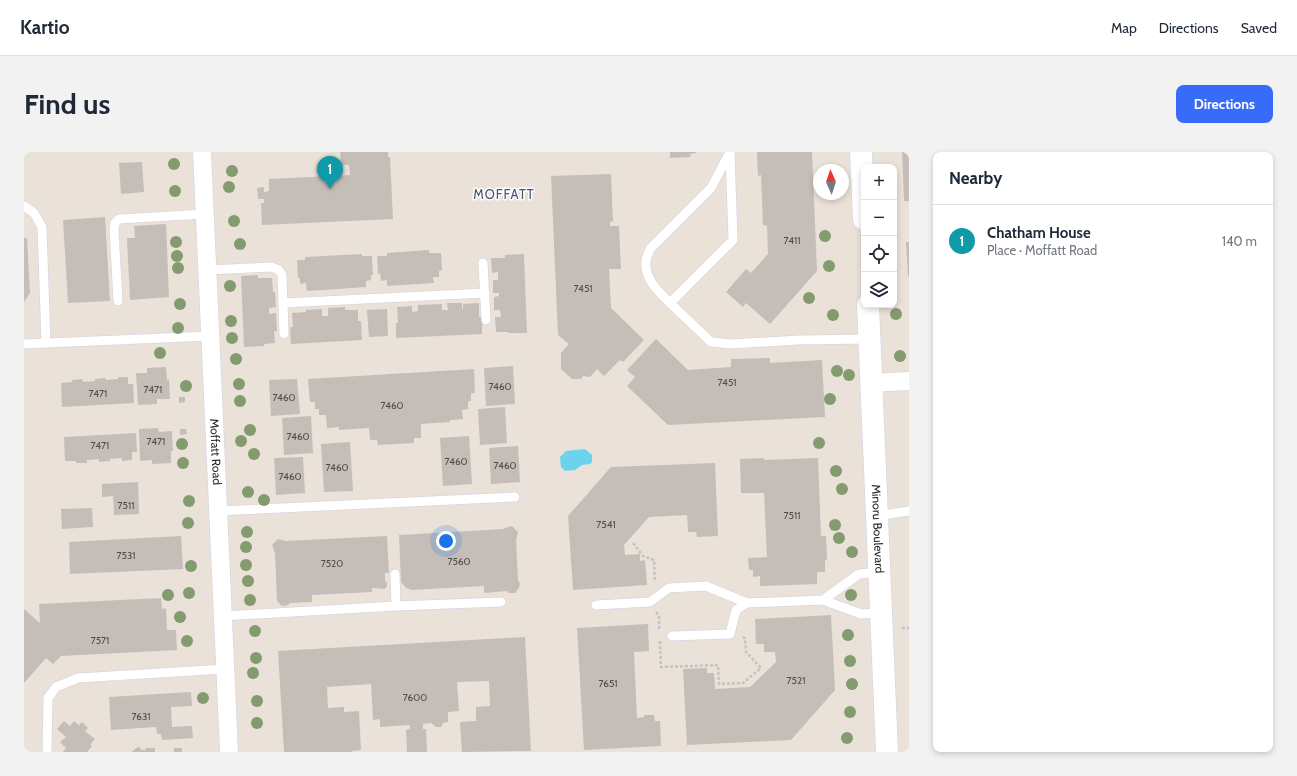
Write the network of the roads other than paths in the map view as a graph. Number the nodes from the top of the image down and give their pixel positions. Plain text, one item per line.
1 (202, 152) edge
2 (861, 152) edge
3 (730, 153) edge
4 (863, 200) edge
5 (24, 206) edge
6 (205, 214) junction
7 (483, 263) dead end
8 (207, 270) junction
9 (485, 293) junction
10 (118, 301) dead end
11 (283, 303) junction
12 (670, 303) junction
13 (868, 308) edge
14 (486, 320) dead end
15 (284, 334) dead end
16 (210, 336) junction
17 (870, 339) junction
18 (46, 343) junction
19 (24, 344) edge
20 (909, 381) edge
21 (871, 383) junction
22 (515, 497) dead end
23 (218, 511) junction
24 (909, 511) edge
25 (877, 516) junction
26 (879, 572) junction
27 (395, 574) dead end
28 (822, 600) junction
29 (501, 602) dead end
30 (747, 603) junction
31 (596, 605) dead end
32 (396, 606) junction
33 (881, 613) junction
34 (223, 616) junction
35 (672, 636) dead end
36 (225, 669) junction
37 (47, 752) edge
38 (229, 752) edge
39 (887, 752) edge

1 - 6 street, Moffatt Road
2 - 4 street
3 - 12 lane
3 - 12 lane
5 - 18 lane
6 - 8 street, Moffatt Road
6 - 10 lane
7 - 9 lane
8 - 11 lane
8 - 16 street, Moffatt Road
9 - 11 lane
9 - 14 lane
11 - 15 lane
12 - 17 lane
13 - 17 street, Minoru Boulevard
16 - 18 lane
16 - 23 street, Moffatt Road
17 - 21 street, Minoru Boulevard
18 - 19 lane
20 - 21 street
21 - 25 street, Minoru Boulevard
22 - 23 lane
23 - 34 street, Moffatt Road
24 - 25 lane
25 - 26 street, Minoru Boulevard
26 - 28 lane
26 - 33 street, Minoru Boulevard
27 - 32 lane
28 - 30 lane
28 - 33 lane
29 - 32 lane
30 - 31 lane
30 - 35 lane
32 - 34 lane
33 - 39 street, Minoru Boulevard
34 - 36 street, Moffatt Road
36 - 37 lane
36 - 38 street, Moffatt Road

